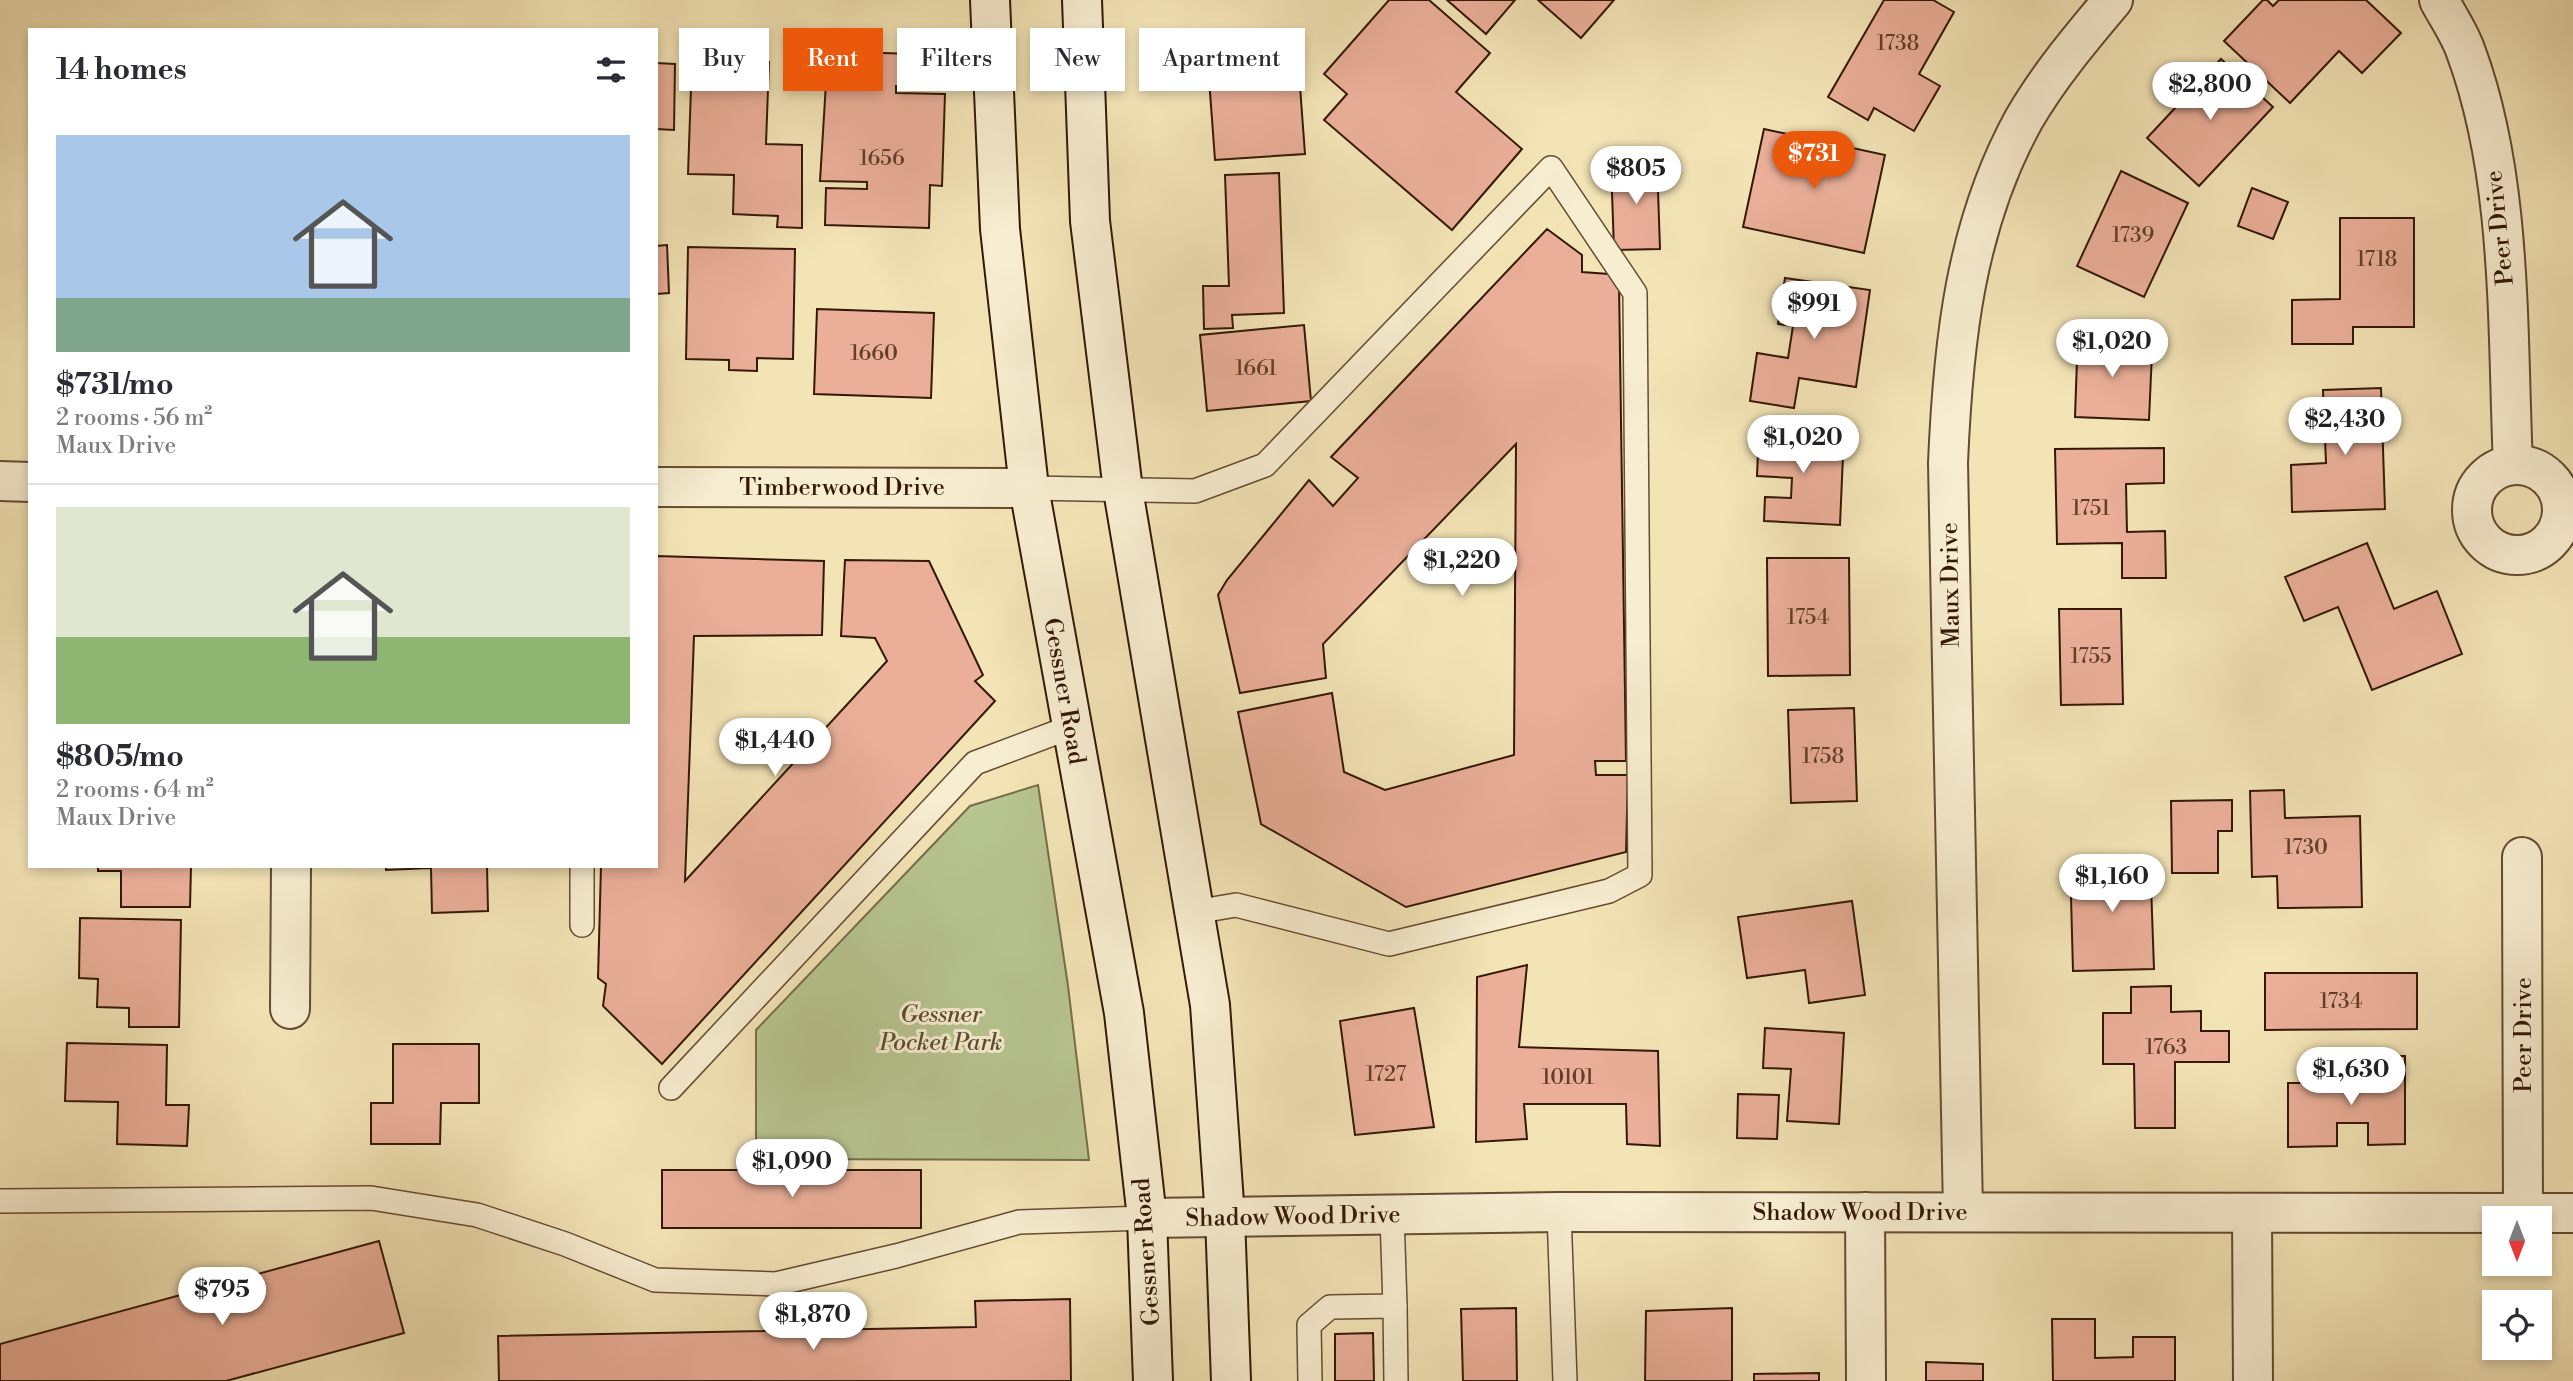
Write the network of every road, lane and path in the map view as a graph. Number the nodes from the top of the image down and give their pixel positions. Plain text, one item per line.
1 (990, 0) edge
2 (1082, 0) edge
3 (2113, 0) edge
4 (2439, 0) edge
5 (2513, 465) dead end
6 (0, 481) edge
7 (28, 482) edge
8 (658, 487) edge
9 (1029, 488) junction
10 (1123, 490) junction
11 (1071, 727) junction
12 (2522, 857) dead end
13 (291, 868) edge
14 (582, 868) edge
15 (1195, 912) junction
16 (582, 925) dead end
17 (290, 1009) dead end
18 (671, 1087) dead end
19 (0, 1201) edge
20 (2523, 1206) edge
21 (1963, 1211) junction
22 (1559, 1212) junction
23 (1865, 1212) junction
24 (2252, 1213) junction
25 (2482, 1213) edge
26 (2552, 1213) edge
27 (2573, 1213) edge
28 (1392, 1215) junction
29 (1224, 1217) junction
30 (1147, 1218) junction
31 (1395, 1306) junction
32 (1153, 1381) edge
33 (1231, 1381) edge
34 (1310, 1381) edge
35 (1396, 1381) edge
36 (1565, 1381) edge
37 (1866, 1381) edge
38 (2253, 1381) edge

1 - 9 street, Gessner Road
2 - 10 street
3 - 21 street, Maux Drive
4 - 5 street, Peer Drive
6 - 7 street
8 - 9 street, Timberwood Drive
9 - 10 lane
9 - 11 street, Gessner Road
10 - 15 street
10 - 15 lane
11 - 18 lane
11 - 30 street, Gessner Road
12 - 20 street, Peer Drive
13 - 17 street
14 - 16 lane
15 - 29 street
19 - 30 lane
21 - 23 street, Shadow Wood Drive
21 - 24 street, Shadow Wood Drive
22 - 23 street, Shadow Wood Drive
22 - 28 street, Shadow Wood Drive
22 - 36 lane
23 - 37 street
24 - 25 street, Shadow Wood Drive
24 - 38 street
26 - 27 street, Shadow Wood Drive
28 - 29 street, Shadow Wood Drive
28 - 31 lane
29 - 30 street, Shadow Wood Drive
29 - 33 street
30 - 32 street, Gessner Road
31 - 34 lane
31 - 35 lane

